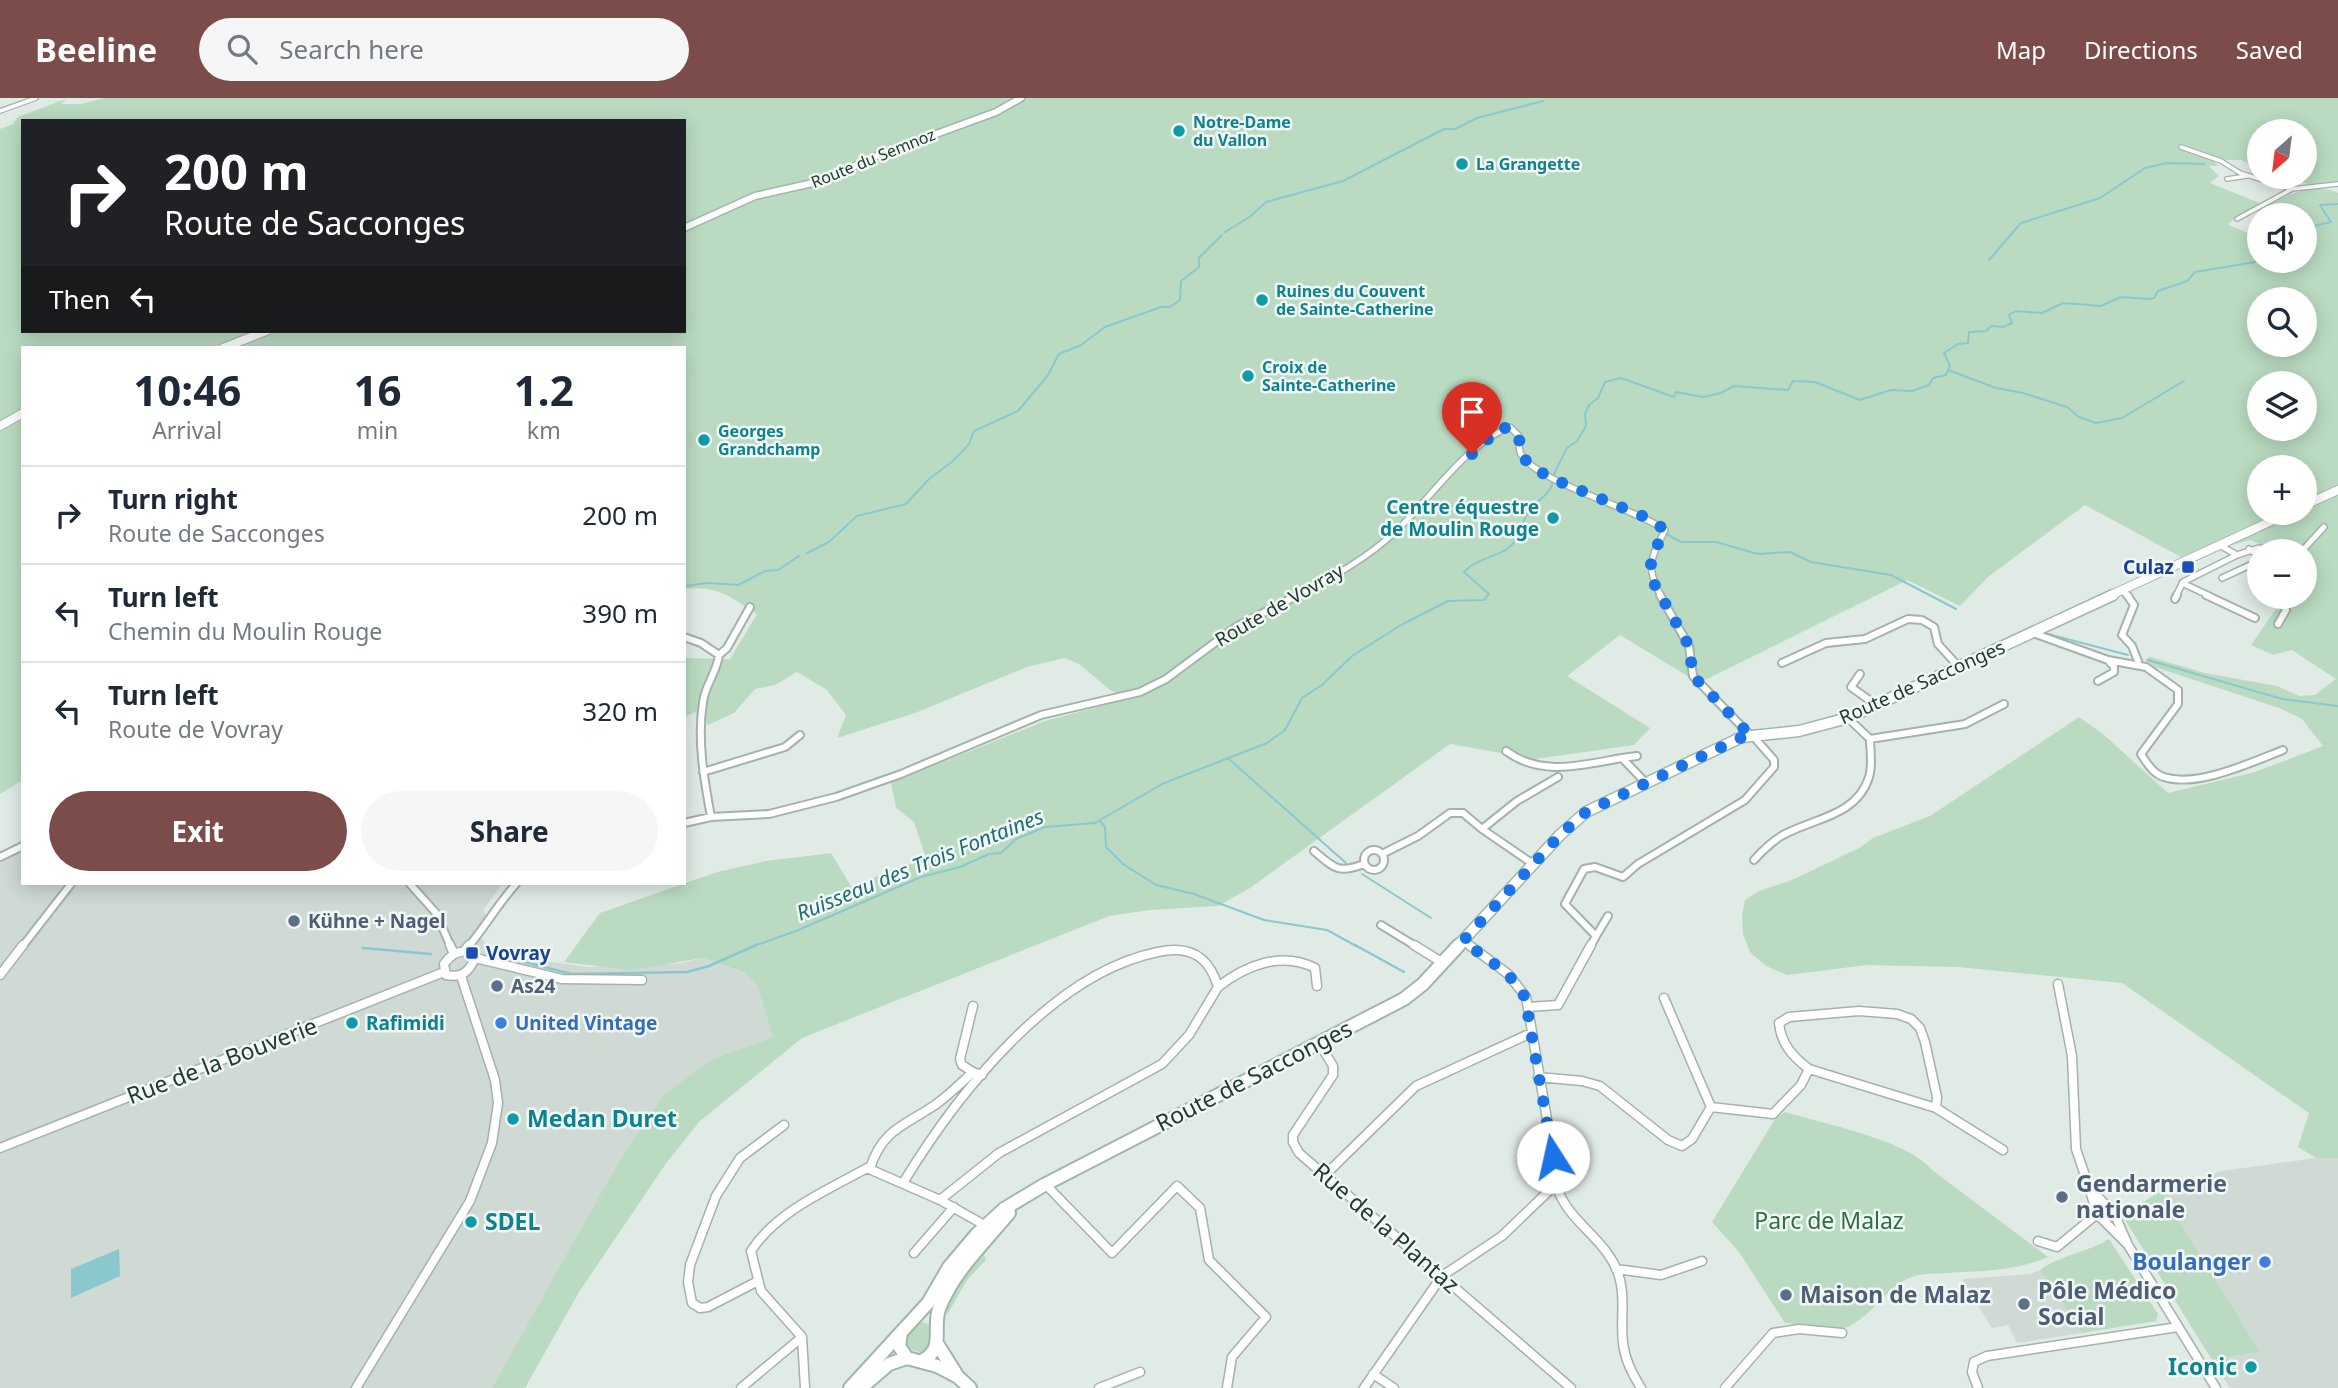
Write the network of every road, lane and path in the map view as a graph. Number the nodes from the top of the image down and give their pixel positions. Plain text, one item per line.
1 (35, 98) edge
2 (1021, 98) edge
3 (0, 111) edge
4 (2181, 147) dead end
5 (2247, 174) edge
6 (2247, 175) edge
7 (2227, 179) dead end
8 (2338, 184) edge
9 (2317, 186) edge
10 (2292, 189) edge
11 (2237, 219) dead end
12 (686, 227) edge
13 (261, 333) edge
14 (228, 346) edge
15 (21, 414) edge
16 (0, 426) edge
17 (2338, 490) edge
18 (2317, 500) edge
19 (2263, 525) edge
20 (2324, 527) dead end
21 (2313, 539) edge
22 (2223, 547) dead end
23 (2247, 550) edge
24 (2237, 555) junction
25 (2247, 564) edge
26 (2222, 578) dead end
27 (2182, 583) junction
28 (2121, 591) junction
29 (2175, 599) dead end
30 (750, 607) dead end
31 (2286, 609) edge
32 (2255, 618) dead end
33 (2278, 624) dead end
34 (2031, 632) junction
35 (686, 638) edge
36 (719, 655) junction
37 (2108, 660) junction
38 (2138, 662) junction
39 (1782, 663) dead end
40 (1958, 666) junction
41 (1860, 674) dead end
42 (2098, 681) dead end
43 (2004, 704) dead end
44 (1876, 705) junction
45 (1848, 718) junction
46 (800, 736) dead end
47 (1752, 736) junction
48 (1870, 739) junction
49 (2283, 750) dead end
50 (1506, 751) dead end
51 (1637, 756) dead end
52 (1622, 758) junction
53 (703, 772) junction
54 (1558, 777) dead end
55 (1645, 782) junction
56 (711, 817) junction
57 (686, 823) edge
58 (1482, 829) junction
59 (21, 847) edge
60 (1314, 850) dead end
61 (1382, 854) junction
62 (0, 857) edge
63 (1754, 860) dead end
64 (1364, 864) junction
65 (1533, 864) junction
66 (70, 885) edge
67 (411, 885) edge
68 (515, 885) edge
69 (1608, 916) dead end
70 (1381, 925) dead end
71 (1596, 936) junction
72 (1463, 941) junction
73 (464, 951) junction
74 (454, 954) junction
75 (475, 958) junction
76 (1443, 962) junction
77 (444, 972) junction
78 (0, 975) edge
79 (461, 976) junction
80 (642, 980) dead end
81 (2058, 984) dead end
82 (1317, 986) dead end
83 (1218, 988) junction
84 (1664, 998) dead end
85 (973, 1006) dead end
86 (1528, 1007) junction
87 (1531, 1033) junction
88 (1318, 1043) junction
89 (1809, 1069) junction
90 (977, 1073) junction
91 (1538, 1077) junction
92 (1712, 1107) junction
93 (1936, 1108) junction
94 (784, 1125) dead end
95 (0, 1148) edge
96 (2003, 1150) dead end
97 (870, 1168) junction
98 (1325, 1175) junction
99 (903, 1183) junction
100 (1053, 1183) junction
101 (1557, 1183) junction
102 (2089, 1188) junction
103 (940, 1200) junction
104 (954, 1207) junction
105 (2097, 1214) junction
106 (992, 1225) junction
107 (2038, 1241) dead end
108 (2128, 1245) junction
109 (914, 1253) dead end
110 (1702, 1261) dead end
111 (1616, 1269) junction
112 (1442, 1276) junction
113 (758, 1281) junction
114 (906, 1325) junction
115 (937, 1326) junction
116 (2178, 1327) junction
117 (1842, 1333) dead end
118 (802, 1338) junction
119 (939, 1345) junction
120 (914, 1359) junction
121 (1140, 1372) dead end
122 (1373, 1374) junction
123 (958, 1377) junction
124 (356, 1388) edge
125 (741, 1388) edge
126 (805, 1388) edge
127 (850, 1388) edge
128 (862, 1388) edge
129 (970, 1388) edge
130 (1099, 1388) edge
131 (1227, 1388) edge
132 (1364, 1388) edge
133 (1394, 1388) edge
134 (1571, 1388) edge
135 (1641, 1388) edge
136 (1725, 1388) edge
137 (1978, 1388) edge
138 (2216, 1388) edge

1 - 3 street
2 - 12 street, Route du Semnoz
4 - 5 street
6 - 7 street
8 - 9 street
10 - 11 street
13 - 14 street
15 - 16 street
17 - 18 street
19 - 28 street, Route de Sacconges
20 - 21 street
22 - 24 street
23 - 24 street
24 - 27 street
25 - 26 street
27 - 29 street
27 - 32 street
28 - 34 street, Route de Sacconges
28 - 38 street
30 - 36 street
31 - 33 street
34 - 37 street
34 - 40 street, Route de Sacconges
35 - 36 street
36 - 53 street
37 - 38 street
37 - 42 street
38 - 49 street
39 - 40 street
40 - 44 street, Route de Sacconges
41 - 44 street
43 - 48 street
44 - 45 street, Route de Sacconges
45 - 47 street, Route de Sacconges
45 - 48 street
46 - 53 street
47 - 55 street, Route de Sacconges
47 - 56 street, Route de Vovray
47 - 71 street
48 - 63 street
50 - 52 street
51 - 52 street
52 - 55 street
53 - 56 street
54 - 58 street
55 - 65 street, Route de Sacconges
56 - 57 street
58 - 61 street
58 - 65 street
59 - 62 street
60 - 64 street
61 - 64 street
61 - 64 street
65 - 72 street, Route de Sacconges
66 - 78 street
67 - 74 street
68 - 73 street
69 - 71 street
70 - 76 street
71 - 86 street
72 - 76 street, Route de Sacconges
72 - 86 street
73 - 74 street
73 - 75 street
74 - 77 street
75 - 79 street
75 - 80 street
76 - 88 street, Route de Sacconges
77 - 79 street
77 - 95 street, Rue de la Bouverie
79 - 124 street
81 - 102 street
82 - 83 street
83 - 90 street
83 - 103 street
84 - 92 street
85 - 90 street
86 - 87 street
87 - 91 street
87 - 98 street
88 - 98 street, Rue de la Plantaz
88 - 100 street, Route de Sacconges
89 - 92 street
89 - 93 street
89 - 93 street
90 - 97 street
90 - 99 street
91 - 92 street
91 - 101 street
93 - 96 street
94 - 113 street
97 - 99 street
97 - 113 street
98 - 112 street, Rue de la Plantaz
99 - 103 street
100 - 106 street, Route de Sacconges
100 - 131 street
101 - 111 street
101 - 112 street
102 - 105 street
102 - 108 street
103 - 104 street
104 - 106 street
104 - 109 street
105 - 107 street
105 - 108 street
106 - 114 street, Route de Sacconges
106 - 115 street, Route de Sacconges
108 - 116 street
110 - 111 street
111 - 135 street
112 - 122 street
112 - 134 street, Rue de la Plantaz
113 - 118 street
114 - 115 street
114 - 120 street
114 - 127 street, Route de Sacconges
115 - 119 street
116 - 137 street
116 - 138 street
117 - 136 street
118 - 125 street
118 - 126 street
119 - 120 street
119 - 123 street
120 - 123 street
120 - 128 street
121 - 130 street
122 - 132 street
122 - 133 street
123 - 129 street

